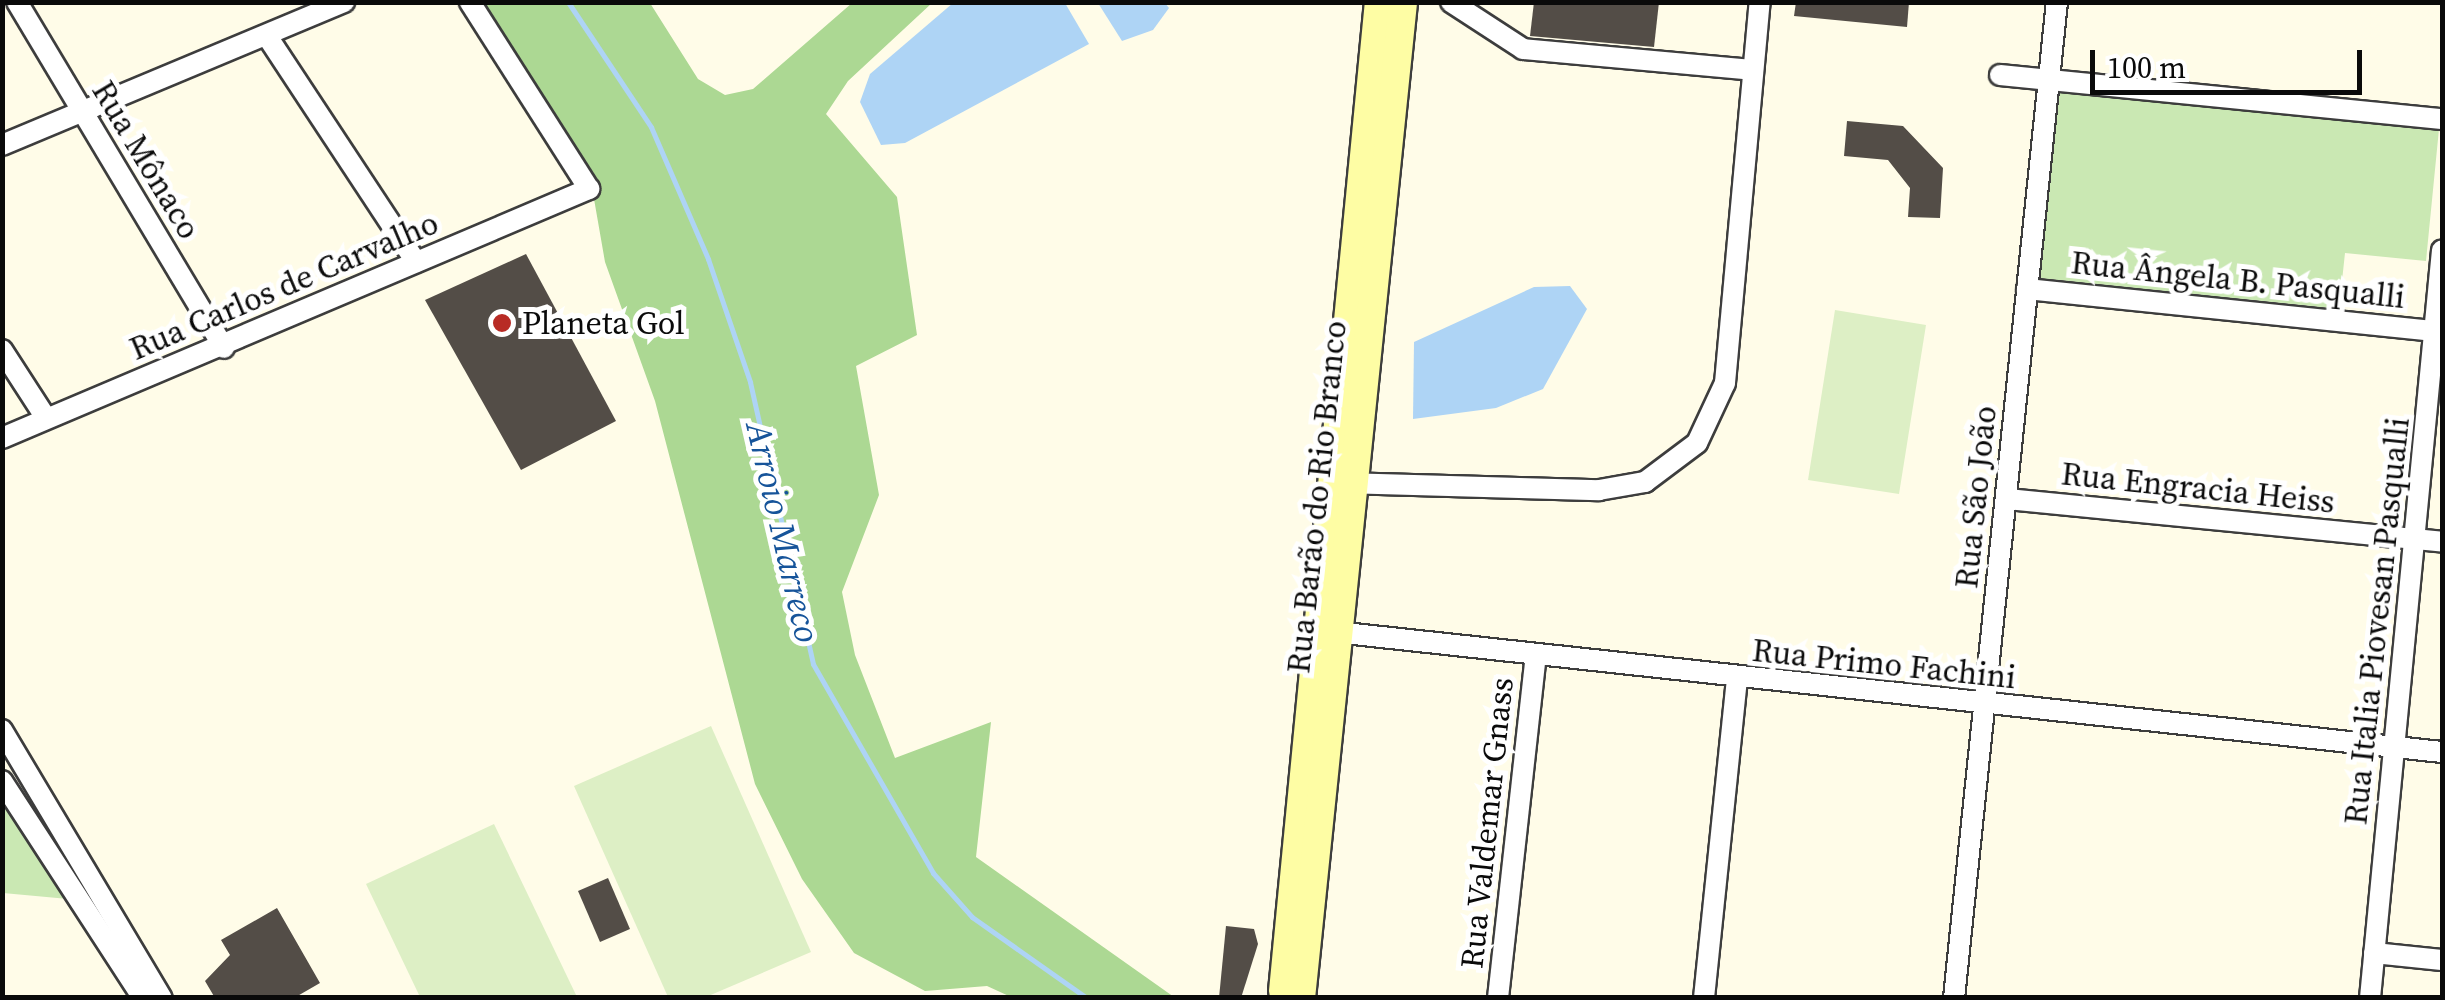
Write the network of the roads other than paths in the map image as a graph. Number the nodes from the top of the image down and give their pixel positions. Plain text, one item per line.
1 (17, 2) edge
2 (344, 2) edge
3 (470, 2) edge
4 (1451, 2) edge
5 (1760, 2) edge
6 (2057, 2) edge
7 (1391, 5) edge
8 (269, 39) junction
9 (1754, 70) junction
10 (2000, 74) dead end
11 (2048, 79) junction
12 (81, 111) junction
13 (2442, 118) edge
14 (2, 145) edge
15 (2442, 250) edge
16 (416, 262) junction
17 (2027, 289) junction
18 (2440, 331) edge
19 (224, 348) junction
20 (2, 350) edge
21 (46, 418) junction
22 (2, 438) edge
23 (1343, 483) junction
24 (2007, 499) junction
25 (2416, 539) junction
26 (2442, 542) edge
27 (1329, 632) junction
28 (1536, 655) junction
29 (1738, 679) junction
30 (1984, 706) junction
31 (2, 730) edge
32 (2393, 747) junction
33 (2442, 752) edge
34 (10, 755) edge
35 (2, 782) edge
36 (2374, 954) junction
37 (2442, 960) edge
38 (143, 998) edge
39 (162, 998) edge
40 (1283, 998) edge
41 (1301, 998) edge
42 (1498, 998) edge
43 (1704, 998) edge
44 (1954, 998) edge
45 (2370, 998) edge

1 - 12 street, Rua Mônaco
2 - 8 street
3 - 16 street, Rua Carlos de Carvalho
4 - 9 street
5 - 9 street
6 - 11 street, Rua São João
7 - 23 main road, Rua Barão do Rio Branco
8 - 12 street
8 - 16 street
9 - 23 street
10 - 11 street
11 - 13 street
11 - 17 street, Rua São João
12 - 14 street
12 - 19 street, Rua Mônaco
15 - 18 street, Rua Italia Piovesan Pasqualli
16 - 19 street, Rua Carlos de Carvalho
17 - 18 street, Rua Ângela B. Pasqualli
17 - 24 street, Rua São João
18 - 25 street, Rua Italia Piovesan Pasqualli
19 - 21 street, Rua Carlos de Carvalho
20 - 21 street
21 - 22 street, Rua Carlos de Carvalho
23 - 27 main road, Rua Barão do Rio Branco
24 - 25 street, Rua Engracia Heiss
24 - 30 street, Rua São João
25 - 26 street, Rua Engracia Heiss
25 - 32 street, Rua Italia Piovesan Pasqualli
27 - 28 street, Rua Primo Fachini
27 - 40 main road, Rua Barão do Rio Branco
27 - 41 main road, Rua Barão do Rio Branco
28 - 29 street, Rua Primo Fachini
28 - 42 street, Rua Valdemar Gnass
29 - 30 street, Rua Primo Fachini
29 - 43 street
30 - 32 street, Rua Primo Fachini
30 - 44 street, Rua São João
31 - 34 street
32 - 33 street, Rua Primo Fachini
32 - 36 street, Rua Italia Piovesan Pasqualli
34 - 39 street
35 - 38 street
36 - 37 street
36 - 45 street, Rua Italia Piovesan Pasqualli

